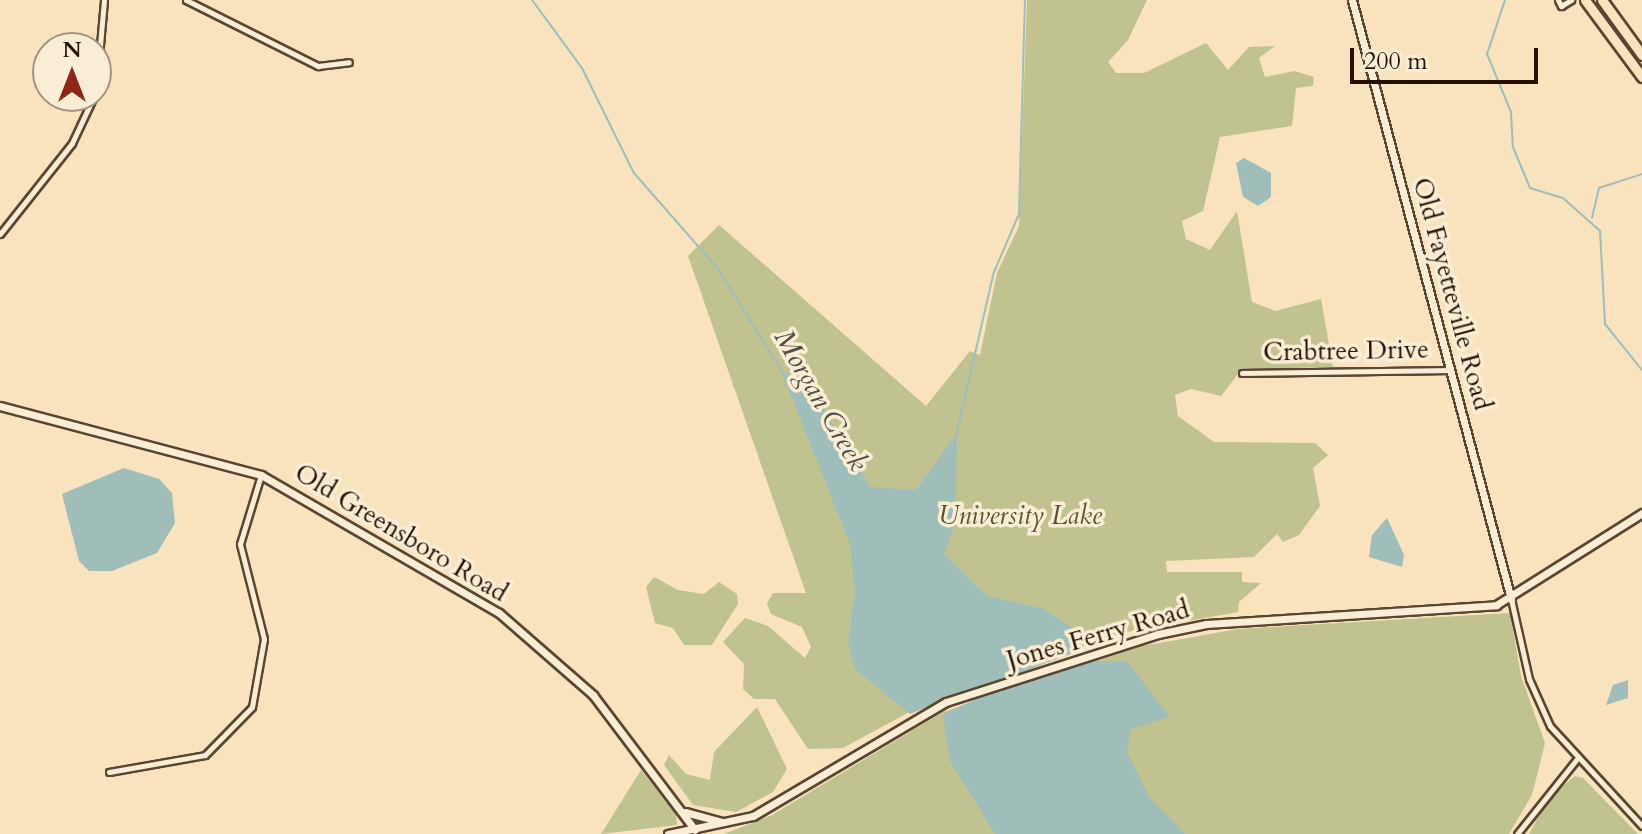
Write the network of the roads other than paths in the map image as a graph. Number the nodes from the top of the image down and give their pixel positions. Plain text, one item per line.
1 (104, 0) edge
2 (186, 0) edge
3 (1352, 0) edge
4 (1558, 0) edge
5 (1571, 0) edge
6 (1585, 0) edge
7 (1602, 0) edge
8 (198, 2) edge
9 (101, 32) edge
10 (1642, 55) edge
11 (349, 62) dead end
12 (1642, 77) edge
13 (86, 112) edge
14 (0, 234) edge
15 (1451, 370) junction
16 (1242, 373) dead end
17 (0, 406) edge
18 (261, 475) junction
19 (1642, 513) edge
20 (1511, 599) junction
21 (1576, 760) junction
22 (109, 772) dead end
23 (680, 809) junction
24 (737, 821) junction
25 (1642, 826) edge
26 (695, 830) junction
27 (668, 834) edge
28 (1517, 834) edge

1 - 9 street
2 - 8 street
3 - 15 street, Old Fayetteville Road
4 - 5 street
6 - 12 highway
7 - 10 highway
8 - 11 street
13 - 14 street
15 - 16 street, Crabtree Drive
15 - 20 street, Old Fayetteville Road
17 - 18 street, Old Greensboro Road
18 - 22 street
18 - 23 street, Old Greensboro Road
19 - 20 street, Jones Ferry Road
20 - 21 street
20 - 24 street, Jones Ferry Road
21 - 25 street
21 - 28 street
23 - 24 street
23 - 26 street, Old Greensboro Road
24 - 26 street, Jones Ferry Road
26 - 27 street, Jones Ferry Road

